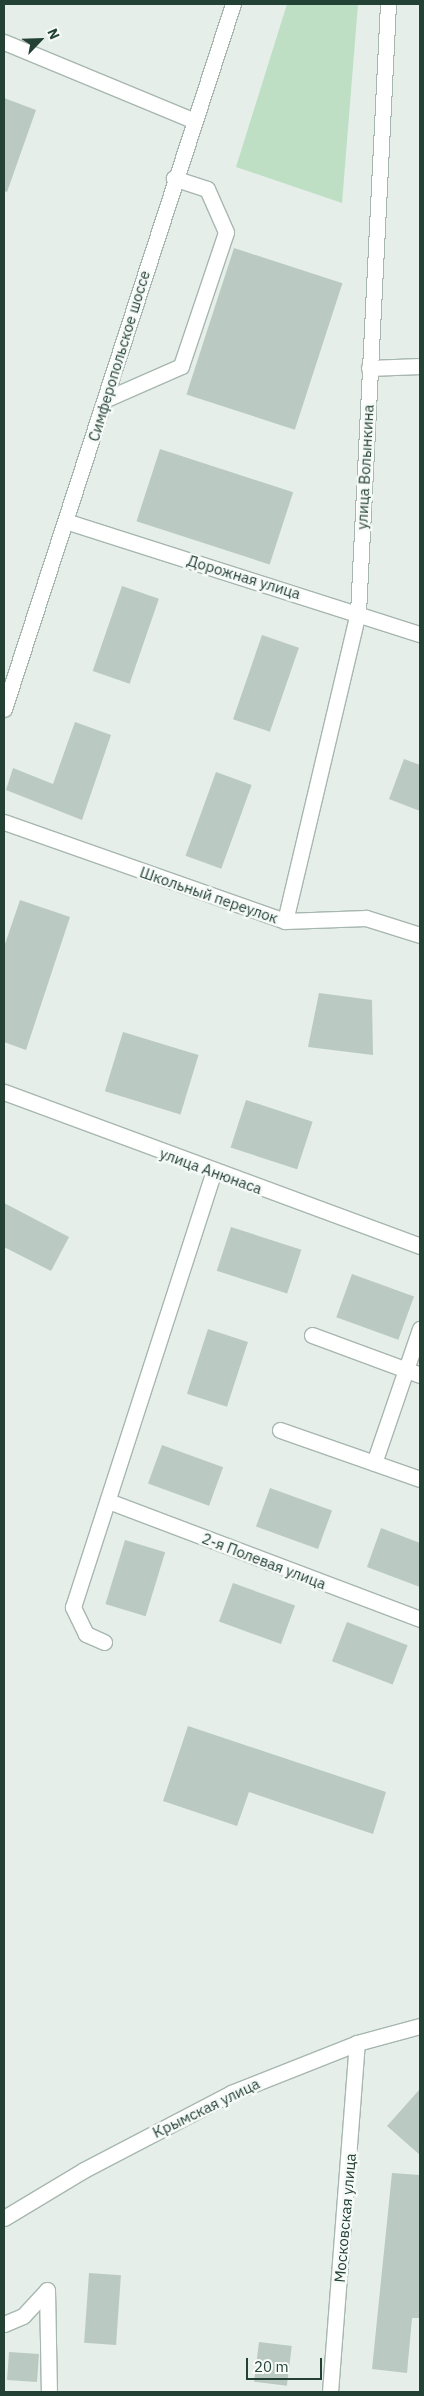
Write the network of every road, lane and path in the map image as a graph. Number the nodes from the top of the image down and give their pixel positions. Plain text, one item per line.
1 (233, 4) edge
2 (388, 4) edge
3 (4, 42) edge
4 (192, 120) junction
5 (174, 178) junction
6 (420, 366) edge
7 (369, 368) junction
8 (106, 399) junction
9 (68, 522) junction
10 (358, 613) junction
11 (420, 634) edge
12 (4, 708) edge
13 (4, 822) edge
14 (285, 921) junction
15 (420, 935) edge
16 (4, 1092) edge
17 (213, 1173) junction
18 (420, 1246) edge
19 (420, 1329) edge
20 (312, 1335) dead end
21 (413, 1371) edge
22 (280, 1430) dead end
23 (374, 1463) junction
24 (420, 1479) edge
25 (108, 1501) junction
26 (420, 1619) edge
27 (104, 1642) dead end
28 (420, 2026) edge
29 (357, 2044) junction
30 (4, 2218) edge
31 (4, 2324) edge
32 (49, 2392) edge
33 (330, 2392) edge

1 - 4 street, Симферопольское шоссе
2 - 7 street, улица Волынкина
3 - 4 street
4 - 5 street, Симферопольское шоссе
5 - 8 street, Симферопольское шоссе
5 - 8 street
6 - 7 street
7 - 10 street, улица Волынкина
8 - 9 street, Симферопольское шоссе
9 - 10 street, Дорожная улица
9 - 12 street, Симферопольское шоссе
10 - 11 street, Дорожная улица
10 - 14 street, улица Волынкина
13 - 14 street, Школьный переулок
14 - 15 street, Школьный переулок
16 - 17 street, улица Анюнаса
17 - 18 street, улица Анюнаса
17 - 25 street
19 - 21 street
20 - 21 street
21 - 23 street
22 - 23 street
23 - 24 street
25 - 26 street, 2-я Полевая улица
25 - 27 street
28 - 29 street, Крымская улица
29 - 30 street, Крымская улица
29 - 33 street, Московская улица
31 - 32 street

